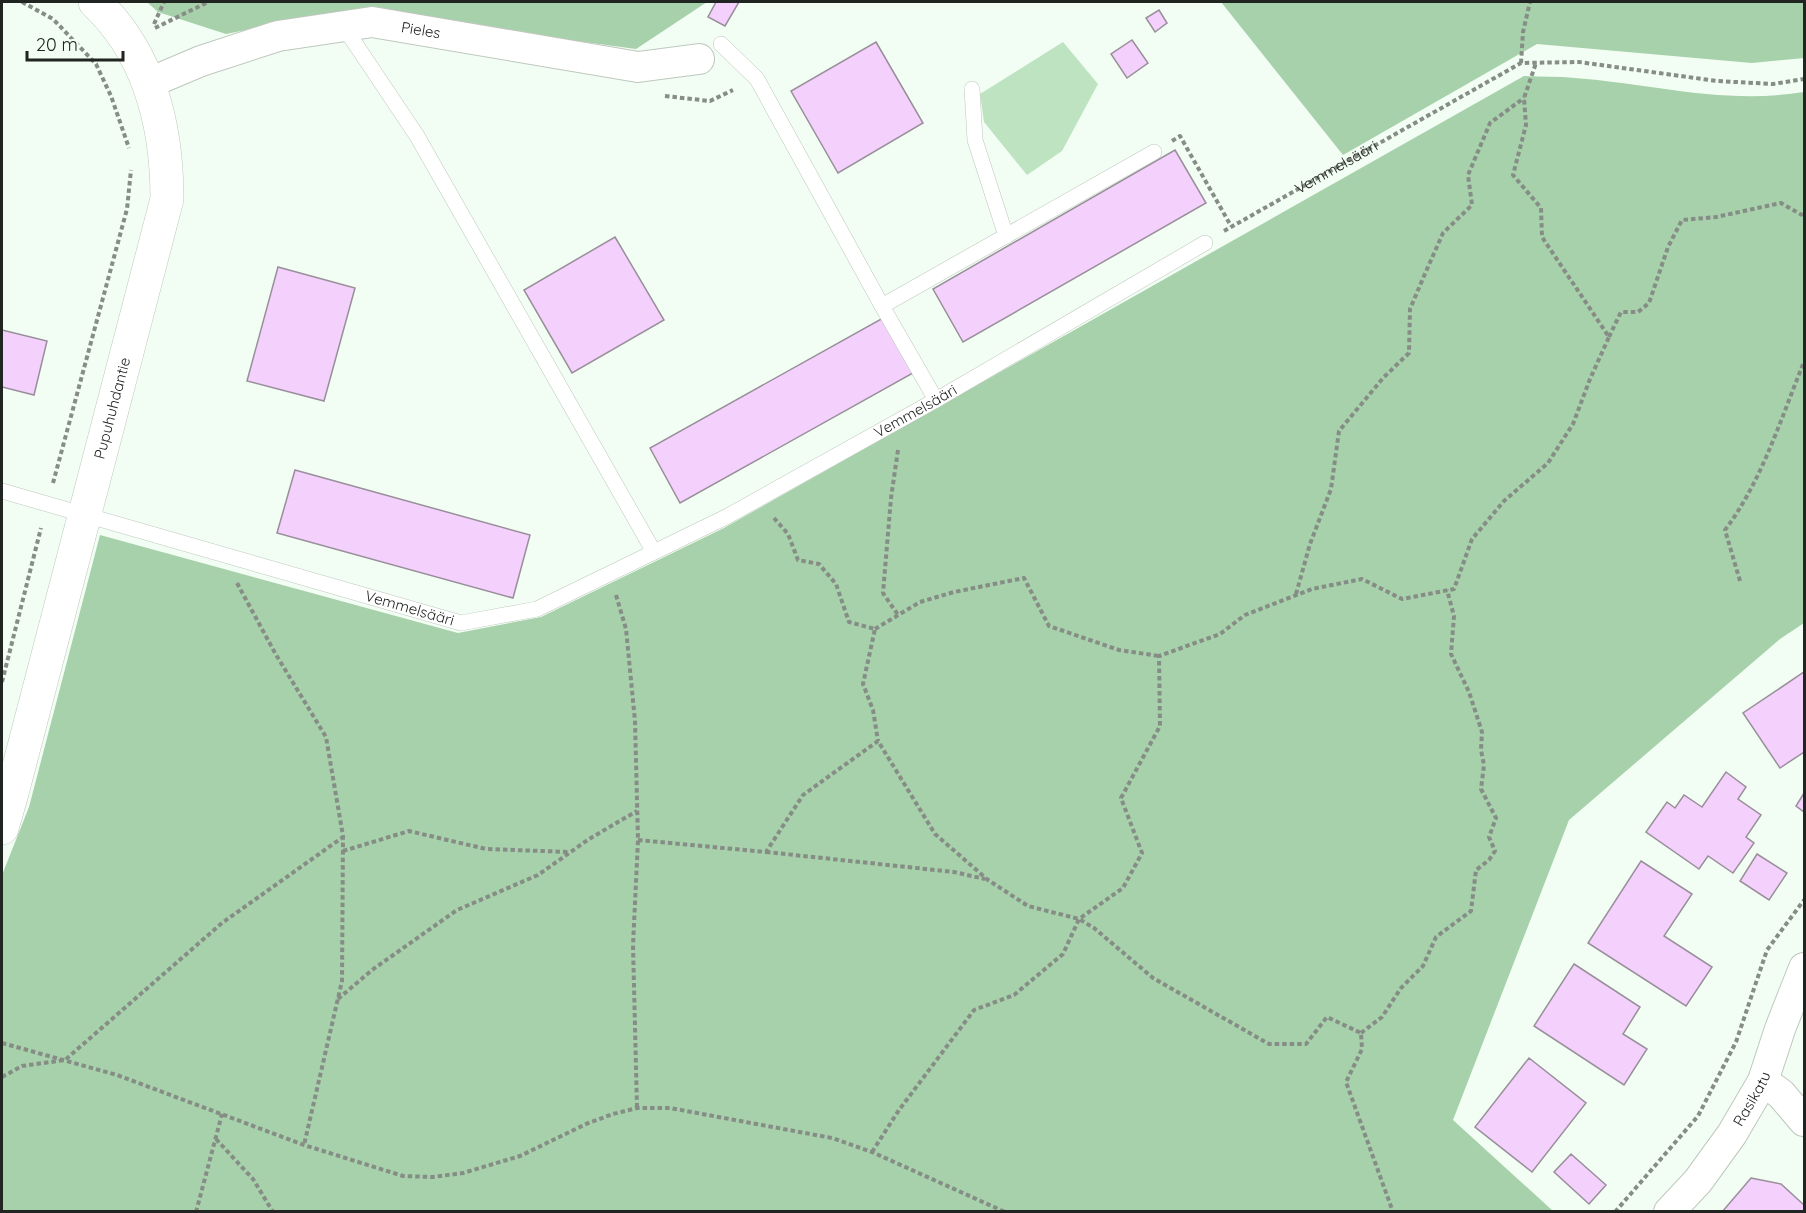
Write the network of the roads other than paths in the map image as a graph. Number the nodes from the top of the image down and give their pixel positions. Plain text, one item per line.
1 (95, 2) edge
2 (344, 27) junction
3 (710, 52) joint
4 (149, 83) junction
5 (972, 89) dead end
6 (1154, 152) road end
7 (1006, 236) junction
8 (1205, 243) road end
9 (882, 306) junction
10 (932, 402) junction
11 (2, 491) edge
12 (86, 514) junction
13 (654, 552) junction
14 (2, 828) edge
15 (1804, 968) edge
16 (1763, 1081) junction
17 (1804, 1121) edge
18 (1669, 1212) edge

1 - 4 street, Pupuhuhdantie
2 - 3 street, Pieles
2 - 4 street, Pieles
2 - 13 lane
3 - 9 lane
4 - 12 street, Pupuhuhdantie
5 - 7 lane
6 - 7 lane
7 - 9 lane
8 - 10 lane, Vemmelsääri
9 - 10 lane
10 - 13 lane, Vemmelsääri
11 - 12 lane, Vemmelsääri
12 - 13 lane, Vemmelsääri
12 - 14 street, Pupuhuhdantie
15 - 16 street, Rasikatu
16 - 17 street
16 - 18 street, Rasikatu

